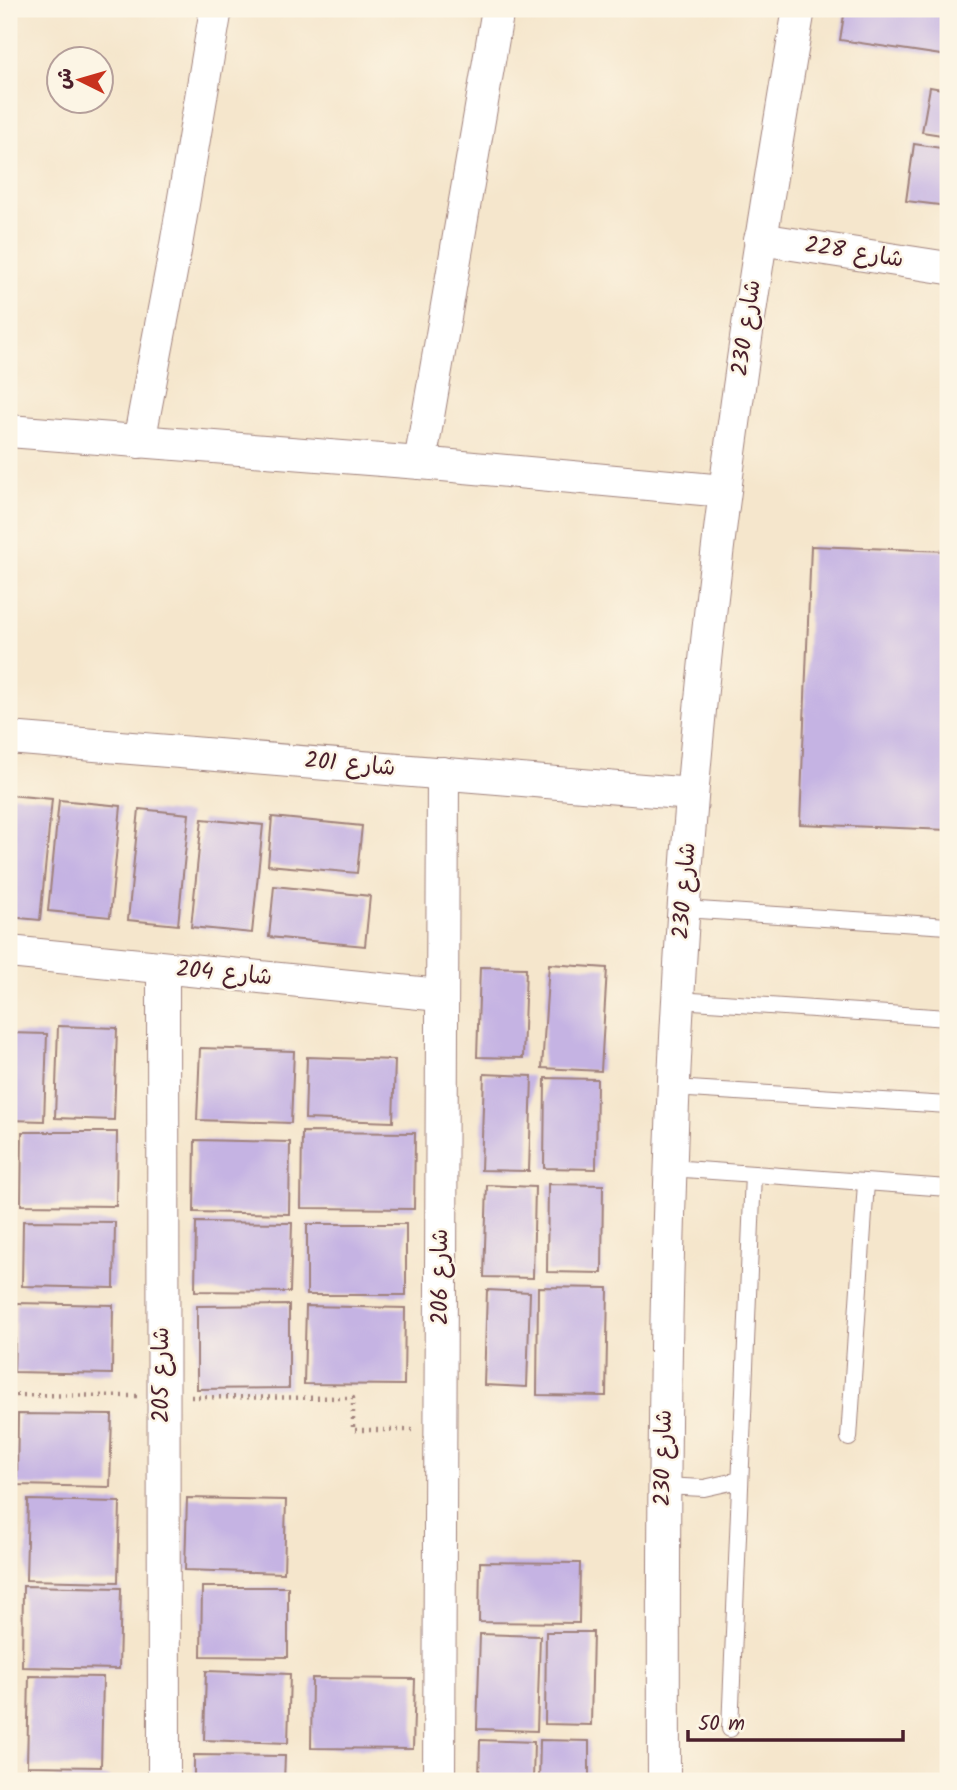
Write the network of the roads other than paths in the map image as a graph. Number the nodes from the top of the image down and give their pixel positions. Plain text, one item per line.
1 (216, 9) edge
2 (498, 9) edge
3 (799, 9) edge
4 (760, 239) junction
5 (948, 268) edge
6 (9, 431) edge
7 (139, 442) junction
8 (420, 463) junction
9 (724, 491) junction
10 (9, 738) edge
11 (443, 773) junction
12 (692, 794) junction
13 (683, 909) junction
14 (948, 926) edge
15 (9, 952) edge
16 (163, 968) junction
17 (440, 995) junction
18 (678, 1000) junction
19 (948, 1018) edge
20 (673, 1088) junction
21 (948, 1105) edge
22 (670, 1168) junction
23 (753, 1174) junction
24 (866, 1183) junction
25 (948, 1188) edge
26 (849, 1437) dead end
27 (740, 1480) junction
28 (663, 1486) junction
29 (730, 1729) dead end
30 (164, 1781) edge
31 (439, 1781) edge
32 (664, 1781) edge

1 - 7 street
2 - 8 street
3 - 4 street, شارع 230
4 - 5 street, شارع 228
4 - 9 street, شارع 230
6 - 7 street
7 - 8 street
8 - 9 street
9 - 12 street, شارع 230
10 - 11 street, شارع 201
11 - 12 street, شارع 201
11 - 17 street, شارع 206
12 - 13 street, شارع 230
13 - 14 lane
13 - 18 street, شارع 230
15 - 16 street, شارع 204
16 - 17 street, شارع 204
16 - 30 street, شارع 205
17 - 31 street, شارع 206
18 - 19 lane
18 - 20 street, شارع 230
20 - 21 lane
20 - 22 street, شارع 230
22 - 23 lane
22 - 28 street, شارع 230
23 - 24 lane
23 - 27 lane
24 - 25 lane
24 - 26 lane
27 - 28 lane
27 - 29 lane
28 - 32 street, شارع 230

